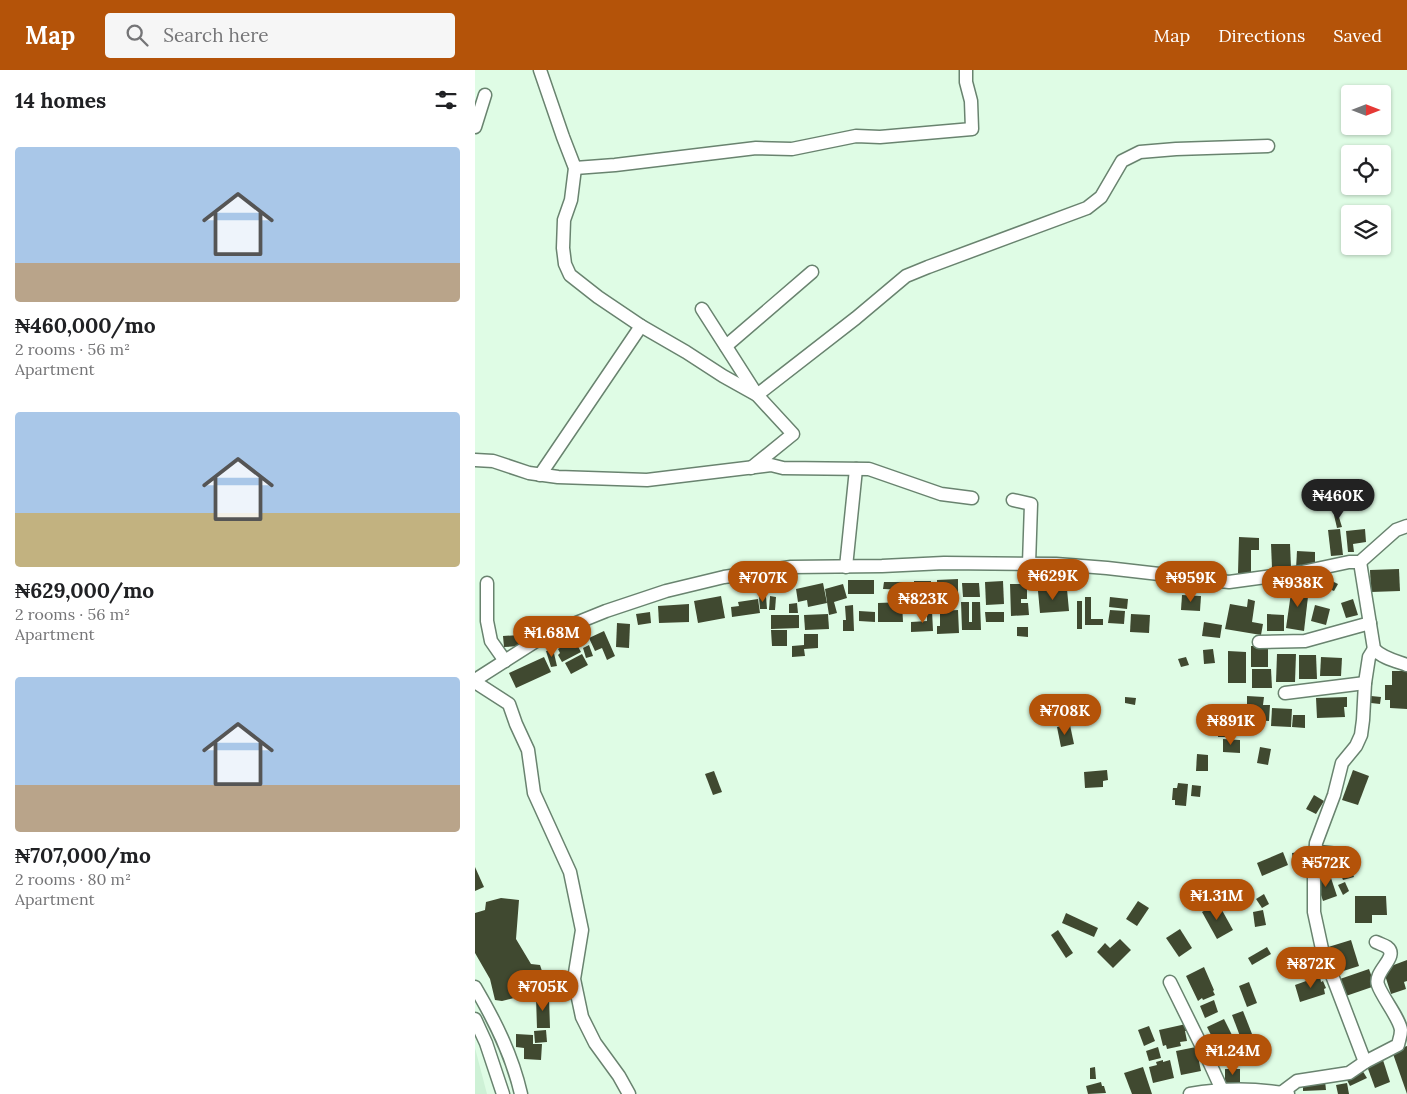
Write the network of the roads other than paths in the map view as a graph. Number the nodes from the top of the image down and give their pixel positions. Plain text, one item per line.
1 (540, 70) edge
2 (966, 70) edge
3 (485, 94) dead end
4 (476, 121) edge
5 (1268, 146) dead end
6 (575, 168) junction
7 (812, 272) dead end
8 (702, 309) dead end
9 (641, 326) junction
10 (726, 346) junction
11 (757, 395) junction
12 (475, 460) edge
13 (751, 468) junction
14 (856, 469) junction
15 (540, 475) junction
16 (973, 498) dead end
17 (1013, 500) dead end
18 (1407, 526) edge
19 (1361, 562) junction
20 (1029, 564) junction
21 (847, 566) junction
22 (487, 583) dead end
23 (1370, 623) junction
24 (1259, 642) dead end
25 (1374, 649) junction
26 (505, 661) junction
27 (1407, 665) edge
28 (475, 681) edge
29 (1365, 683) junction
30 (1285, 693) dead end
31 (1376, 942) dead end
32 (1170, 982) dead end
33 (475, 987) edge
34 (475, 1020) edge
35 (1365, 1062) junction
36 (1222, 1090) junction
37 (1285, 1093) edge
38 (503, 1094) edge
39 (521, 1094) edge
40 (629, 1094) edge
41 (1190, 1094) edge

1 - 6 street
2 - 6 street
3 - 4 street
5 - 11 street
6 - 9 street
7 - 10 street
8 - 10 street
9 - 11 street
9 - 15 street
10 - 11 street
11 - 13 street
12 - 15 street
13 - 14 street
13 - 15 street
14 - 16 street
14 - 21 street
17 - 20 street
18 - 19 street
19 - 20 street
19 - 23 street
20 - 21 street
21 - 26 street
22 - 26 street
23 - 24 street
23 - 25 street
25 - 27 street
25 - 29 street
26 - 28 street
28 - 40 street
29 - 30 street
29 - 35 street
31 - 35 street
32 - 36 street
33 - 39 street
34 - 38 street
35 - 37 street
36 - 37 street
36 - 41 street

